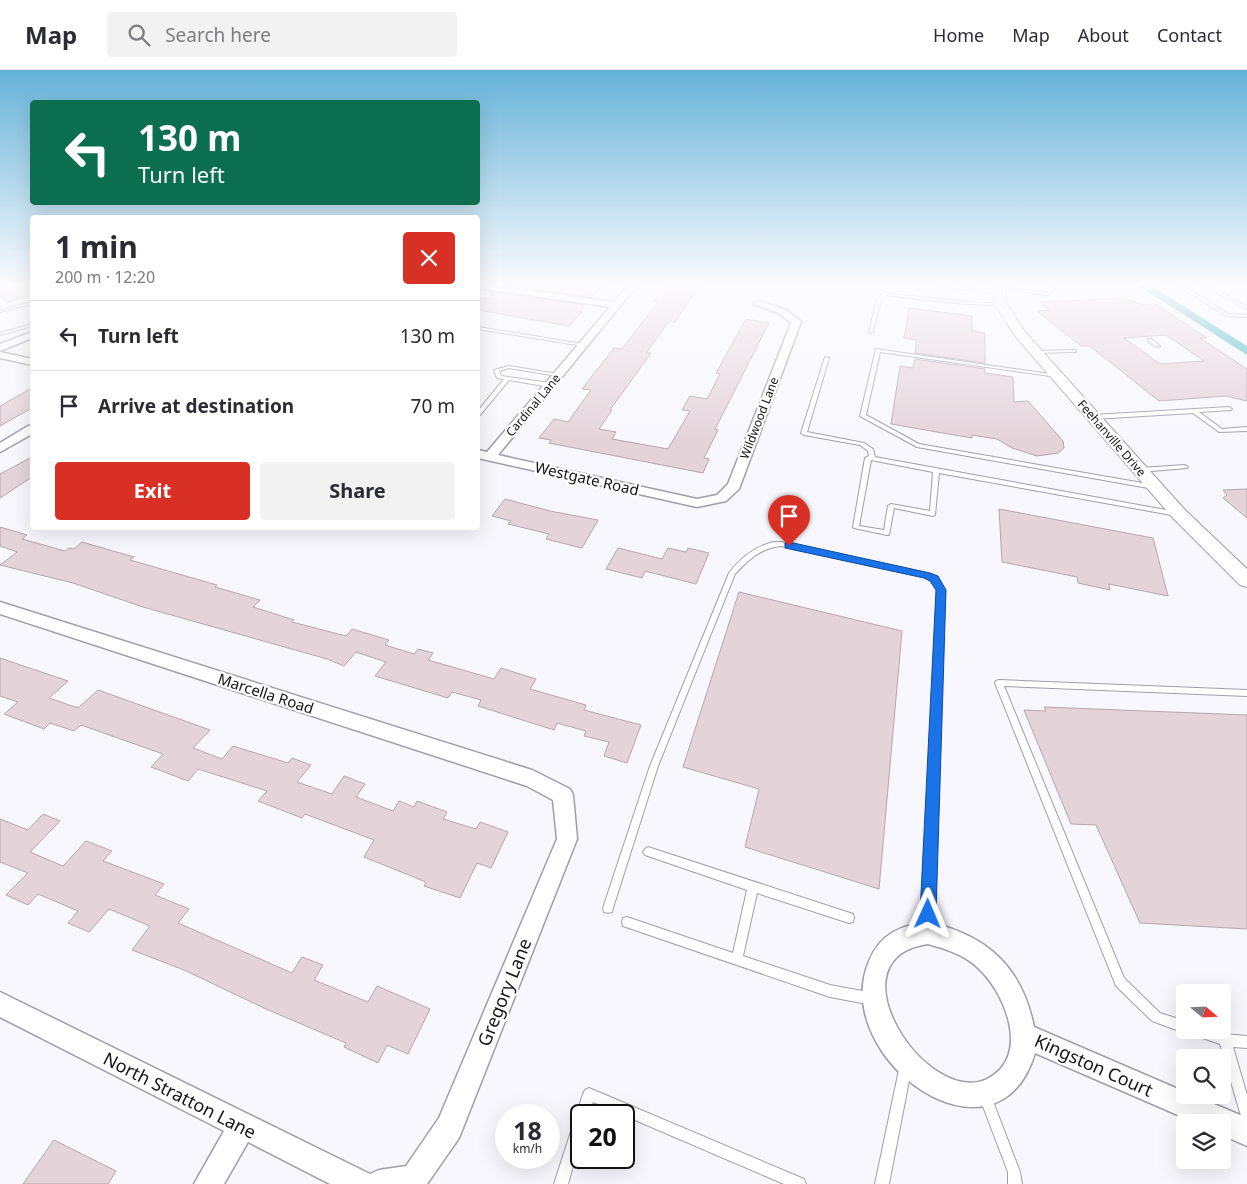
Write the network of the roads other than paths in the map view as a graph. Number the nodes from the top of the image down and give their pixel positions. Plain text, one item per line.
1 (30, 336) edge
2 (527, 336) edge
3 (590, 336) edge
4 (791, 336) edge
5 (1022, 336) edge
6 (1150, 340) dead end
7 (583, 345) junction
8 (1158, 346) dead end
9 (0, 348) edge
10 (1074, 351) dead end
11 (1036, 352) junction
12 (0, 355) edge
13 (828, 358) dead end
14 (30, 362) edge
15 (558, 375) junction
16 (1057, 376) junction
17 (508, 378) junction
18 (550, 385) junction
19 (1229, 409) dead end
20 (1194, 411) junction
21 (480, 412) edge
22 (1093, 417) junction
23 (30, 429) edge
24 (1247, 429) edge
25 (0, 448) edge
26 (484, 455) edge
27 (872, 458) junction
28 (1185, 466) dead end
29 (936, 470) junction
30 (1140, 470) junction
31 (1156, 487) junction
32 (697, 503) joint
33 (1179, 514) junction
34 (1247, 580) edge
35 (0, 608) edge
36 (1247, 693) edge
37 (532, 779) joint
38 (648, 852) dead end
39 (753, 886) junction
40 (608, 908) dead end
41 (849, 918) dead end
42 (627, 922) dead end
43 (928, 933) junction
44 (737, 959) junction
45 (875, 1000) junction
46 (0, 1004) edge
47 (1176, 1024) edge
48 (1024, 1035) junction
49 (1222, 1039) edge
50 (1225, 1040) junction
51 (1247, 1042) edge
52 (906, 1063) junction
53 (984, 1094) junction
54 (586, 1104) edge
55 (612, 1104) edge
56 (635, 1114) edge
57 (1247, 1116) edge
58 (242, 1127) junction
59 (1247, 1132) edge
60 (570, 1155) edge
61 (208, 1184) edge
62 (360, 1184) edge
63 (379, 1184) edge
64 (561, 1184) edge
65 (799, 1184) edge
66 (882, 1184) edge
67 (1015, 1184) edge

1 - 9 street
2 - 7 lane
3 - 7 street, Cardinal Lane
4 - 32 street, Wildwood Lane
5 - 11 street, Feehanville Drive
6 - 8 lane
7 - 15 street, Cardinal Lane
10 - 11 lane
11 - 16 street, Feehanville Drive
12 - 14 street
13 - 27 lane
15 - 17 lane
15 - 18 street, Cardinal Lane
16 - 22 street, Feehanville Drive
16 - 31 lane
17 - 18 lane
17 - 21 lane
18 - 26 street, Cardinal Lane
19 - 20 lane
20 - 22 lane
20 - 24 lane
22 - 30 street, Feehanville Drive
23 - 25 street
26 - 32 street, Westgate Road
27 - 29 lane
27 - 29 lane
28 - 30 lane
29 - 33 lane
30 - 31 street, Feehanville Drive
31 - 33 street, Feehanville Drive
33 - 34 street, Feehanville Drive
35 - 37 street, Marcella Road
36 - 47 lane
37 - 63 street, Gregory Lane
38 - 39 lane
39 - 41 lane
39 - 44 lane
40 - 43 lane
42 - 44 lane
43 - 45 street, Kingston Court
43 - 48 street, Kingston Court
44 - 45 lane
45 - 52 street, Kingston Court
46 - 58 street, North Stratton Lane
48 - 53 street, Kingston Court
48 - 59 street, Kingston Court
49 - 50 lane
50 - 51 lane
50 - 57 lane
52 - 53 street, Kingston Court
52 - 66 lane
53 - 67 lane
54 - 55 lane
56 - 65 lane
58 - 61 street
58 - 62 street, North Stratton Lane
60 - 64 lane

